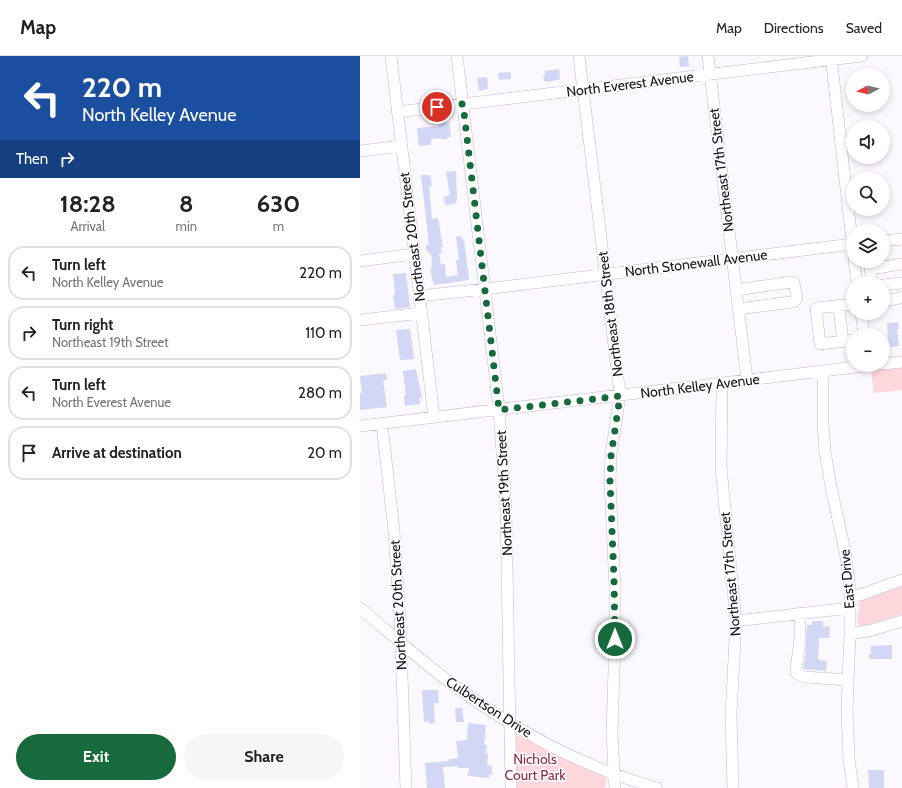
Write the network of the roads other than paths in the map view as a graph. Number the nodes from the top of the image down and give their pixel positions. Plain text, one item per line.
1 (391, 56) edge
2 (457, 56) edge
3 (579, 56) edge
4 (708, 56) edge
5 (862, 56) edge
6 (831, 58) edge
7 (710, 75) junction
8 (583, 90) junction
9 (463, 104) junction
10 (398, 112) junction
11 (401, 146) junction
12 (360, 151) edge
13 (850, 224) edge
14 (902, 239) edge
15 (890, 240) edge
16 (846, 247) edge
17 (414, 254) junction
18 (732, 259) junction
19 (360, 261) edge
20 (902, 264) edge
21 (605, 274) junction
22 (871, 276) edge
23 (902, 283) edge
24 (890, 284) edge
25 (485, 289) junction
26 (736, 290) junction
27 (420, 296) junction
28 (902, 297) edge
29 (890, 300) edge
30 (846, 305) edge
31 (839, 306) junction
32 (738, 309) junction
33 (421, 313) junction
34 (360, 320) edge
35 (846, 333) edge
36 (846, 341) edge
37 (902, 362) edge
38 (890, 363) edge
39 (846, 368) edge
40 (823, 371) junction
41 (747, 380) junction
42 (722, 383) junction
43 (620, 396) junction
44 (499, 410) junction
45 (434, 418) junction
46 (382, 424) junction
47 (360, 426) edge
48 (902, 580) edge
49 (850, 596) junction
50 (360, 608) edge
51 (850, 608) junction
52 (800, 613) junction
53 (736, 621) junction
54 (902, 621) edge
55 (850, 634) junction
56 (401, 643) junction
57 (847, 680) junction
58 (510, 722) junction
59 (614, 774) junction
60 (614, 787) edge
61 (406, 788) edge
62 (511, 788) edge
63 (657, 788) edge
64 (733, 788) edge
65 (853, 788) edge

1 - 10 street, Northeast 20th Street
2 - 9 street, Northeast 19th Street
3 - 8 street, Northeast 18th Street
4 - 7 street, Northeast 17th Street
5 - 6 street, North Everest Avenue
6 - 7 street, North Everest Avenue
6 - 13 street
7 - 8 street, North Everest Avenue
7 - 18 street, Northeast 17th Street
8 - 9 street, North Everest Avenue
8 - 21 street, Northeast 18th Street
9 - 10 street, North Everest Avenue
9 - 25 street, Northeast 19th Street
10 - 11 street, Northeast 20th Street
11 - 12 street
11 - 17 street, Northeast 20th Street
14 - 15 street
16 - 18 street, North Stonewall Avenue
17 - 19 street
17 - 27 street, Northeast 20th Street
18 - 21 street, North Stonewall Avenue
18 - 26 street, Northeast 17th Street
20 - 22 street
21 - 25 street, North Stonewall Avenue
21 - 43 street, Northeast 18th Street
23 - 24 street
25 - 27 street, North Stonewall Avenue
25 - 44 street, Northeast 19th Street
26 - 32 street, Northeast 17th Street
26 - 32 street
27 - 33 street, Northeast 20th Street
28 - 29 street
30 - 31 street
31 - 35 street
31 - 36 street
32 - 41 street, Northeast 17th Street
33 - 34 street
33 - 45 street, Northeast 20th Street
37 - 38 street
39 - 40 street, North Kelley Avenue
40 - 41 street, North Kelley Avenue
40 - 49 street, East Drive
41 - 42 street, North Kelley Avenue
42 - 43 street, North Kelley Avenue
42 - 53 street, Northeast 17th Street
43 - 44 street, North Kelley Avenue
43 - 59 street, Northeast 18th Street
44 - 45 street, North Kelley Avenue
44 - 58 street, Northeast 19th Street
45 - 46 street, North Kelley Avenue
46 - 47 street, North Kelley Avenue
46 - 56 street, Northeast 20th Street
48 - 49 street
49 - 51 street, East Drive
50 - 56 street, Culbertson Drive
51 - 52 street
51 - 55 street, East Drive
52 - 53 street
52 - 57 street
53 - 64 street, Northeast 17th Street
54 - 55 street
55 - 57 street, East Drive
56 - 58 street, Culbertson Drive
56 - 61 street, Northeast 20th Street
57 - 65 street, East Drive
58 - 59 street, Culbertson Drive
58 - 62 street, Northeast 19th Street
59 - 60 street, Northeast 18th Street
59 - 63 street, Culbertson Drive

